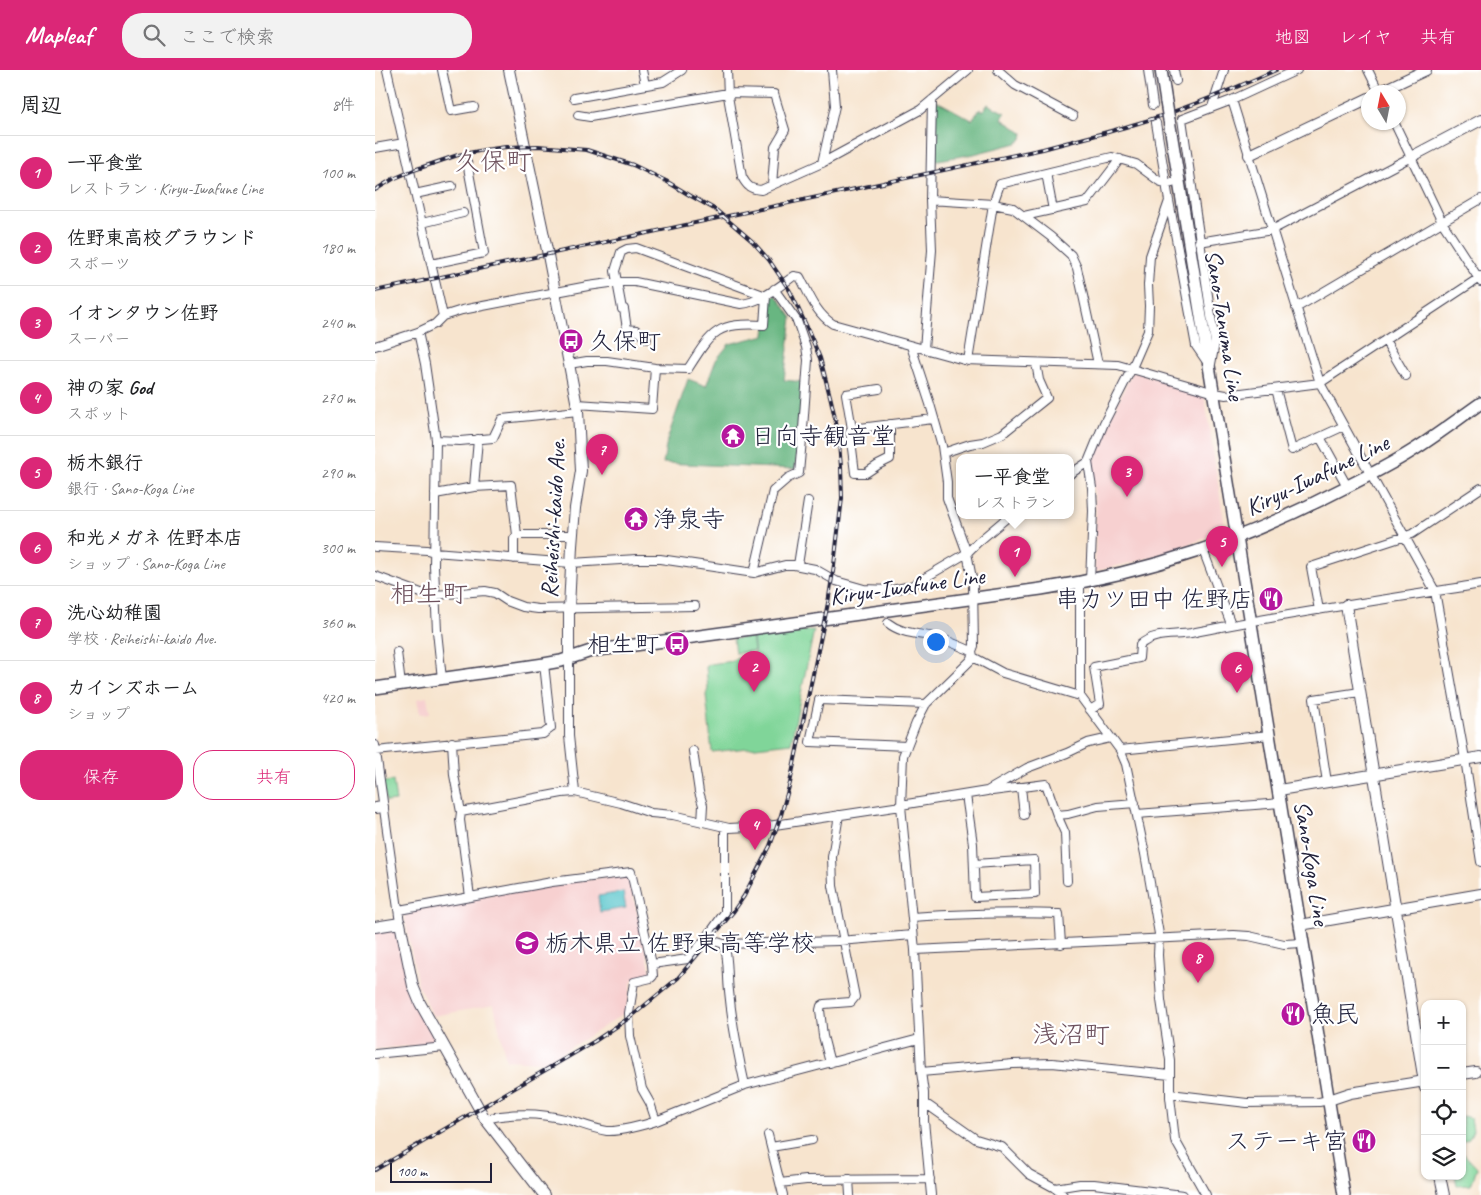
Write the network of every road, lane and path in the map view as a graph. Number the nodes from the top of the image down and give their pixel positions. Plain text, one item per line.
1 (387, 70) edge
2 (443, 70) edge
3 (509, 70) edge
4 (642, 70) edge
5 (682, 70) edge
6 (727, 70) edge
7 (832, 70) edge
8 (968, 70) edge
9 (998, 70) edge
10 (1148, 70) edge
11 (1161, 70) edge
12 (1174, 70) edge
13 (1224, 70) edge
14 (1297, 70) edge
15 (1368, 70) edge
16 (1427, 70) edge
17 (1176, 81) dead end
18 (645, 85) junction
19 (1376, 85) edge
20 (1394, 85) edge
21 (728, 93) junction
22 (574, 98) dead end
23 (932, 100) junction
24 (1232, 100) junction
25 (1361, 102) edge
26 (1153, 105) dead end
27 (473, 107) dead end
28 (1212, 108) junction
29 (578, 116) dead end
30 (1073, 116) dead end
31 (1481, 120) edge
32 (1156, 123) dead end
33 (1398, 130) edge
34 (404, 143) junction
35 (375, 148) edge
36 (1249, 155) junction
37 (1411, 157) junction
38 (1120, 159) junction
39 (467, 162) dead end
40 (822, 163) junction
41 (1046, 173) junction
42 (1170, 184) junction
43 (772, 185) junction
44 (453, 186) dead end
45 (415, 194) junction
46 (1481, 198) edge
47 (930, 200) junction
48 (1169, 201) junction
49 (993, 204) junction
50 (1053, 210) junction
51 (463, 213) dead end
52 (1024, 216) junction
53 (1442, 222) junction
54 (422, 223) junction
55 (1272, 230) junction
56 (1199, 242) junction
57 (431, 264) junction
58 (1480, 279) edge
59 (617, 282) junction
60 (775, 289) junction
61 (555, 293) junction
62 (766, 296) junction
63 (1296, 308) junction
64 (443, 316) junction
65 (419, 332) junction
66 (647, 339) dead end
67 (1385, 340) junction
68 (375, 346) edge
69 (911, 346) junction
70 (923, 349) junction
71 (968, 361) junction
72 (1036, 363) junction
73 (569, 364) junction
74 (1098, 364) junction
75 (1210, 366) junction
76 (655, 368) junction
77 (1131, 368) junction
78 (1406, 376) dead end
79 (1320, 384) junction
80 (879, 389) dead end
81 (1277, 389) junction
82 (1215, 393) junction
83 (1481, 403) edge
84 (577, 407) junction
85 (933, 419) junction
86 (890, 424) junction
87 (1344, 426) junction
88 (852, 429) junction
89 (1320, 437) junction
90 (478, 439) junction
91 (436, 440) junction
92 (943, 453) junction
93 (1088, 462) junction
94 (1074, 471) edge
95 (1370, 475) junction
96 (1347, 486) junction
97 (475, 487) junction
98 (1481, 488) edge
99 (435, 494) junction
100 (808, 501) dead end
101 (1005, 519) edge
102 (517, 535) junction
103 (573, 535) junction
104 (1404, 536) junction
105 (1237, 538) junction
106 (375, 547) edge
107 (1203, 550) junction
108 (434, 552) junction
109 (967, 553) junction
110 (514, 559) junction
111 (571, 564) junction
112 (798, 565) junction
113 (754, 573) junction
114 (375, 576) edge
115 (1085, 582) junction
116 (1481, 584) edge
117 (1435, 592) junction
118 (435, 595) junction
119 (974, 599) junction
120 (695, 606) dead end
121 (1346, 606) junction
122 (569, 608) junction
123 (1319, 610) junction
124 (1251, 621) junction
125 (888, 623) dead end
126 (1231, 624) junction
127 (397, 652) dead end
128 (972, 654) junction
129 (569, 658) junction
130 (545, 664) junction
131 (442, 679) junction
132 (401, 685) junction
133 (375, 688) edge
134 (1360, 692) junction
135 (1080, 696) junction
136 (926, 704) junction
137 (1090, 710) junction
138 (1270, 735) junction
139 (1110, 738) junction
140 (452, 742) junction
141 (375, 745) edge
142 (907, 746) junction
143 (1120, 750) junction
144 (376, 751) edge
145 (693, 751) dead end
146 (1481, 757) edge
147 (1465, 759) junction
148 (1374, 774) junction
149 (1327, 782) junction
150 (1021, 787) junction
151 (1279, 790) junction
152 (987, 791) junction
153 (575, 792) junction
154 (967, 795) junction
155 (1135, 803) junction
156 (1281, 803) junction
157 (901, 806) junction
158 (379, 807) edge
159 (461, 812) junction
160 (1137, 814) junction
161 (839, 815) junction
162 (1024, 815) dead end
163 (1057, 815) junction
164 (702, 822) junction
165 (725, 828) junction
166 (1481, 862) edge
167 (974, 864) junction
168 (1067, 881) dead end
169 (1481, 894) edge
170 (470, 897) junction
171 (1397, 908) junction
172 (399, 910) junction
173 (912, 917) junction
174 (401, 923) junction
175 (1300, 925) junction
176 (375, 927) edge
177 (913, 935) junction
178 (708, 936) junction
179 (1159, 940) junction
180 (845, 941) junction
181 (1303, 943) junction
182 (724, 944) junction
183 (1061, 944) junction
184 (915, 950) junction
185 (652, 964) junction
186 (919, 1039) junction
187 (445, 1047) junction
188 (375, 1054) edge
189 (830, 1063) junction
190 (1421, 1064) edge
191 (921, 1072) junction
192 (1170, 1075) junction
193 (1421, 1083) edge
194 (745, 1085) junction
195 (1170, 1094) junction
196 (1329, 1100) junction
197 (924, 1105) junction
198 (485, 1119) junction
199 (656, 1121) junction
200 (768, 1135) dead end
201 (812, 1140) dead end
202 (771, 1148) junction
203 (849, 1179) junction
204 (930, 1179) junction
205 (1441, 1180) edge
206 (780, 1182) junction
207 (1055, 1188) junction
208 (544, 1195) edge
209 (783, 1195) edge
210 (850, 1195) edge
211 (931, 1195) edge
212 (1063, 1195) edge
213 (1183, 1195) edge
214 (1206, 1195) edge
215 (1344, 1195) edge
216 (1444, 1195) edge

1 - 34 street
2 - 27 street
3 - 61 street, Reiheishi-kaido Ave.
4 - 18 street
5 - 18 street
6 - 21 street
7 - 40 street
8 - 23 street
9 - 30 street
10 - 26 street
11 - 75 main road, Sano-Tanuma Line, bridge
12 - 17 street
13 - 28 street
14 - 24 street
15 - 19 street
16 - 20 street
18 - 22 street
21 - 29 street
21 - 43 street
21 - 43 street
23 - 40 street
23 - 47 street
24 - 28 street
24 - 36 street
25 - 36 street
28 - 56 street
31 - 37 street
32 - 42 street
33 - 37 street
34 - 35 street
34 - 45 street
36 - 55 street
37 - 53 street
37 - 55 street
38 - 41 street
38 - 42 street
38 - 50 street
39 - 57 street
40 - 43 street
41 - 49 street
41 - 50 street
42 - 48 street
44 - 45 street
45 - 54 street
46 - 53 street
47 - 49 street
47 - 70 street
48 - 75 street
48 - 77 street
49 - 52 street
49 - 71 street
50 - 52 street
51 - 54 street
52 - 74 street
53 - 58 street
53 - 63 street
54 - 57 street
55 - 56 street
55 - 63 street
56 - 75 street
57 - 64 street
58 - 67 street
59 - 61 street
59 - 62 street
59 - 62 street
59 - 66 street
60 - 62 street
60 - 69 street
60 - 113 street
61 - 64 street
61 - 73 street, Reiheishi-kaido Ave.
62 - 76 street
63 - 79 street
64 - 65 street
65 - 68 street
65 - 91 street
67 - 78 street
67 - 79 street
69 - 70 street
69 - 85 street
70 - 71 street
71 - 72 street
72 - 74 street
72 - 92 street
73 - 76 street
73 - 84 street, Reiheishi-kaido Ave.
74 - 77 street
75 - 82 main road, Sano-Tanuma Line
76 - 84 street
77 - 82 street
77 - 93 street
79 - 81 street
79 - 87 street
80 - 88 street
81 - 82 street
81 - 89 street
82 - 105 main road, Sano-Tanuma Line
83 - 95 main road, Kiryu-Iwafune Line
84 - 90 street
84 - 103 street, Reiheishi-kaido Ave.
85 - 86 street
85 - 92 street
86 - 88 street
86 - 88 street
87 - 89 street
87 - 95 street
89 - 96 street
90 - 91 street
90 - 97 street
91 - 99 street
92 - 109 street
93 - 94 street
93 - 115 street
95 - 96 main road, Kiryu-Iwafune Line
95 - 104 street
96 - 105 main road, Kiryu-Iwafune Line
97 - 99 street
97 - 102 street
98 - 104 street
99 - 108 street
100 - 112 street
101 - 109 street
102 - 103 street
102 - 110 street
103 - 111 street, Reiheishi-kaido Ave.
104 - 117 street
104 - 123 street
105 - 107 main road, Kiryu-Iwafune Line
105 - 124 main road, Sano-Koga Line
106 - 108 street
107 - 115 main road, Kiryu-Iwafune Line
107 - 126 street
108 - 110 street
108 - 118 street
109 - 112 street
109 - 119 street
110 - 111 street
111 - 113 street
111 - 122 street, Reiheishi-kaido Ave.
112 - 113 street
114 - 118 street
115 - 119 main road, Kiryu-Iwafune Line
115 - 135 street
116 - 117 street
117 - 121 street
117 - 147 street
118 - 122 street
118 - 131 street
119 - 128 street
119 - 129 main road, Kiryu-Iwafune Line
120 - 122 street
121 - 123 street
121 - 134 street
122 - 129 street, Reiheishi-kaido Ave.
123 - 124 street
124 - 126 street
124 - 138 main road, Sano-Koga Line
125 - 128 street
126 - 137 street
127 - 132 street
128 - 135 street
128 - 136 street
129 - 130 main road
129 - 153 street
130 - 131 main road
130 - 140 street
131 - 132 main road
132 - 133 main road
134 - 148 street
134 - 149 street
135 - 137 street
136 - 142 street
136 - 142 street
137 - 139 street
138 - 143 street
138 - 151 main road, Sano-Koga Line
139 - 143 street
139 - 152 street
140 - 144 street
140 - 159 street
141 - 144 street
142 - 157 street
143 - 155 street
144 - 158 street
145 - 164 street
146 - 147 street
147 - 148 street
147 - 166 street
148 - 149 street
148 - 171 street
149 - 151 street
150 - 152 street
150 - 162 street
150 - 163 street
151 - 156 main road, Sano-Koga Line
152 - 154 street
153 - 159 street
153 - 164 street
154 - 157 street
154 - 167 street
155 - 160 street
155 - 163 street
156 - 160 street
156 - 175 main road, Sano-Koga Line
157 - 161 street
157 - 173 street
158 - 172 street
159 - 170 street
160 - 179 street
161 - 165 street
161 - 180 street
163 - 168 street
164 - 165 street
165 - 178 street
167 - 167 street
169 - 171 street
170 - 172 street
170 - 185 street
171 - 175 street
171 - 190 street
172 - 174 street
173 - 177 street
173 - 183 street
174 - 176 street
174 - 187 street
175 - 181 main road, Sano-Koga Line
177 - 180 street
177 - 184 street
178 - 182 street
178 - 185 street
179 - 181 street
179 - 183 street
179 - 192 street
180 - 182 street
180 - 189 street
181 - 196 main road, Sano-Koga Line
182 - 194 street
183 - 184 street
184 - 186 street
185 - 199 street
186 - 189 street
186 - 191 street
187 - 188 street
187 - 198 street
189 - 194 street
191 - 192 street
191 - 197 street
192 - 195 street
193 - 196 street
194 - 199 street
195 - 196 street
195 - 214 street
196 - 215 main road, Sano-Koga Line
197 - 204 street
197 - 207 street
198 - 199 street
198 - 208 street
200 - 202 street
201 - 202 street
202 - 206 street
203 - 204 street
203 - 206 street
203 - 210 street
204 - 211 street
205 - 216 street
206 - 209 street
207 - 212 street
207 - 213 street

